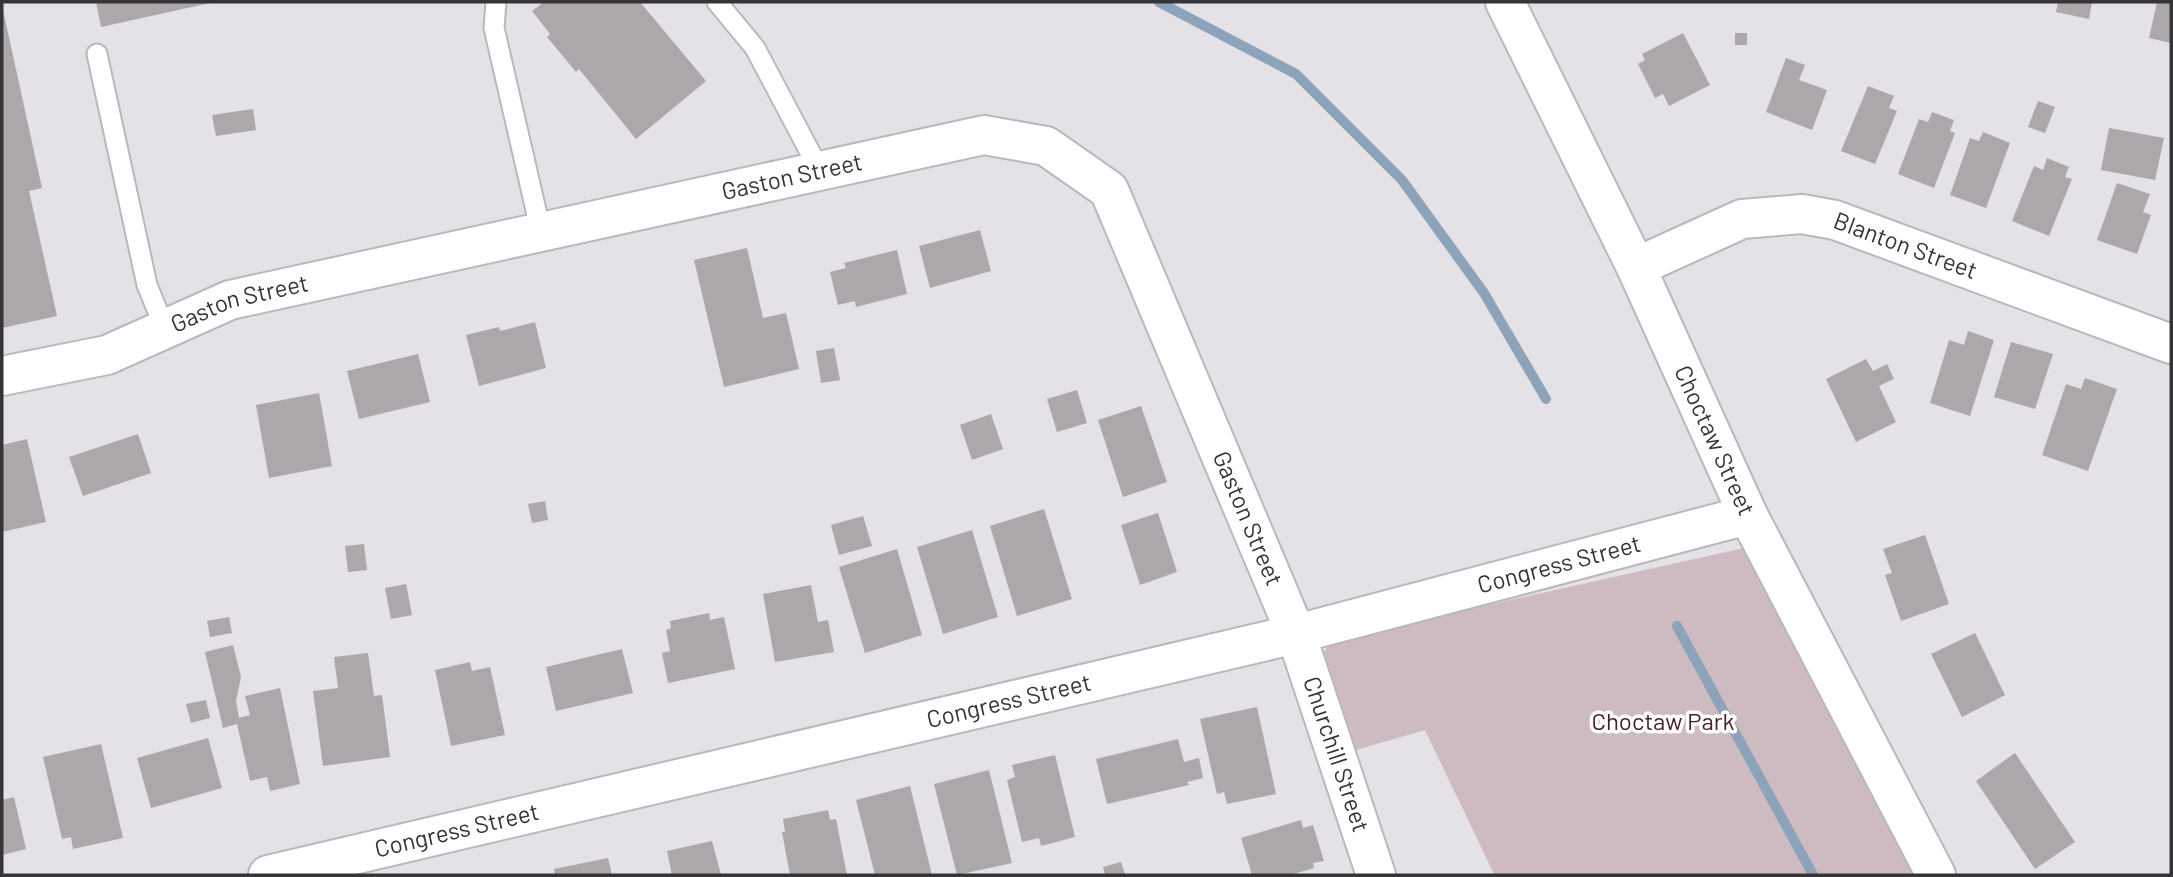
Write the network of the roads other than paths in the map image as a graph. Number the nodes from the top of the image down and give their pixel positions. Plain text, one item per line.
1 (496, 2) edge
2 (717, 2) edge
3 (1505, 2) edge
4 (97, 54) dead end
5 (820, 171) junction
6 (541, 232) junction
7 (1636, 267) junction
8 (165, 329) junction
9 (2171, 344) edge
10 (2, 376) edge
11 (1748, 515) junction
12 (1296, 634) junction
13 (377, 863) edge
14 (268, 875) edge
15 (1376, 875) edge
16 (1937, 875) edge

1 - 6 lane
2 - 5 lane
3 - 7 street, Choctaw Street
4 - 8 lane
5 - 6 street, Gaston Street
5 - 12 street, Gaston Street
6 - 8 street, Gaston Street
7 - 9 street, Blanton Street
7 - 11 street, Choctaw Street
8 - 10 street, Gaston Street
11 - 12 street, Congress Street
11 - 16 street, Choctaw Street
12 - 13 street, Congress Street
12 - 15 street, Churchill Street
13 - 14 street, Congress Street

